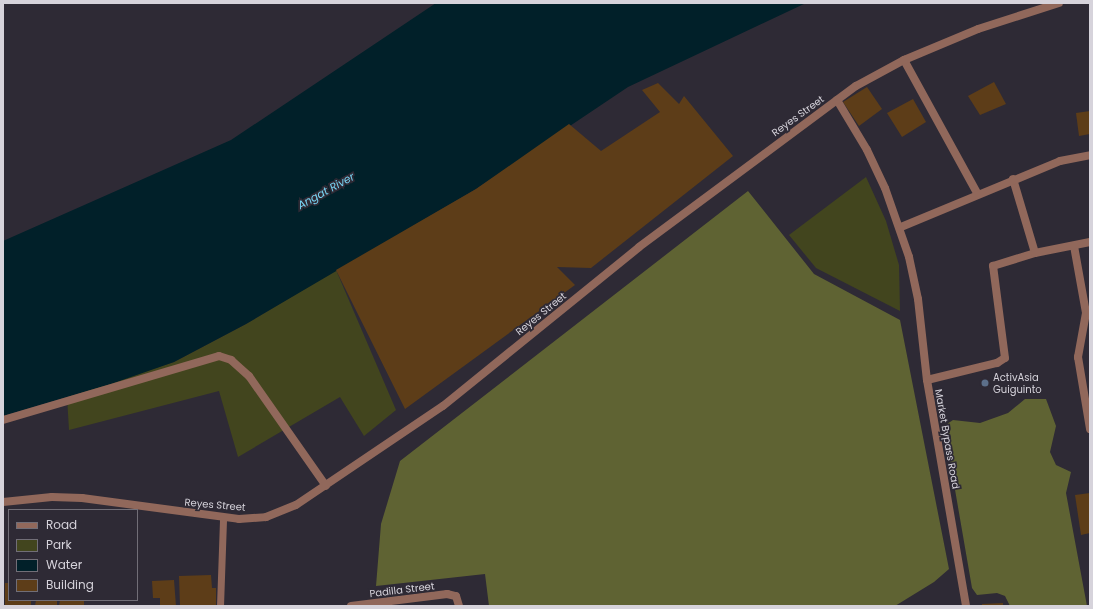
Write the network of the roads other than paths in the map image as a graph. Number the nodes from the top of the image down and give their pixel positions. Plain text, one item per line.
1 (1058, 3) edge
2 (904, 60) junction
3 (837, 100) junction
4 (1090, 155) edge
5 (1013, 179) junction
6 (977, 193) junction
7 (900, 226) junction
8 (1090, 242) edge
9 (1074, 246) junction
10 (1035, 253) junction
11 (927, 380) junction
12 (3, 420) edge
13 (1090, 429) edge
14 (326, 486) junction
15 (3, 502) edge
16 (222, 518) junction
17 (220, 606) edge
18 (351, 606) edge
19 (459, 606) edge
20 (966, 606) edge

1 - 2 street, Reyes Street
2 - 3 street, Reyes Street
2 - 6 street
3 - 7 street
3 - 14 street, Reyes Street
4 - 5 street
5 - 6 street
5 - 10 street
6 - 7 street
7 - 11 street
8 - 9 street, Market Bypass Road
9 - 10 street, Market Bypass Road
9 - 13 street
10 - 11 street, Market Bypass Road
11 - 20 street, Market Bypass Road
12 - 14 street
14 - 16 street, Reyes Street
15 - 16 street, Reyes Street
16 - 17 lane
18 - 19 street, Padilla Street

